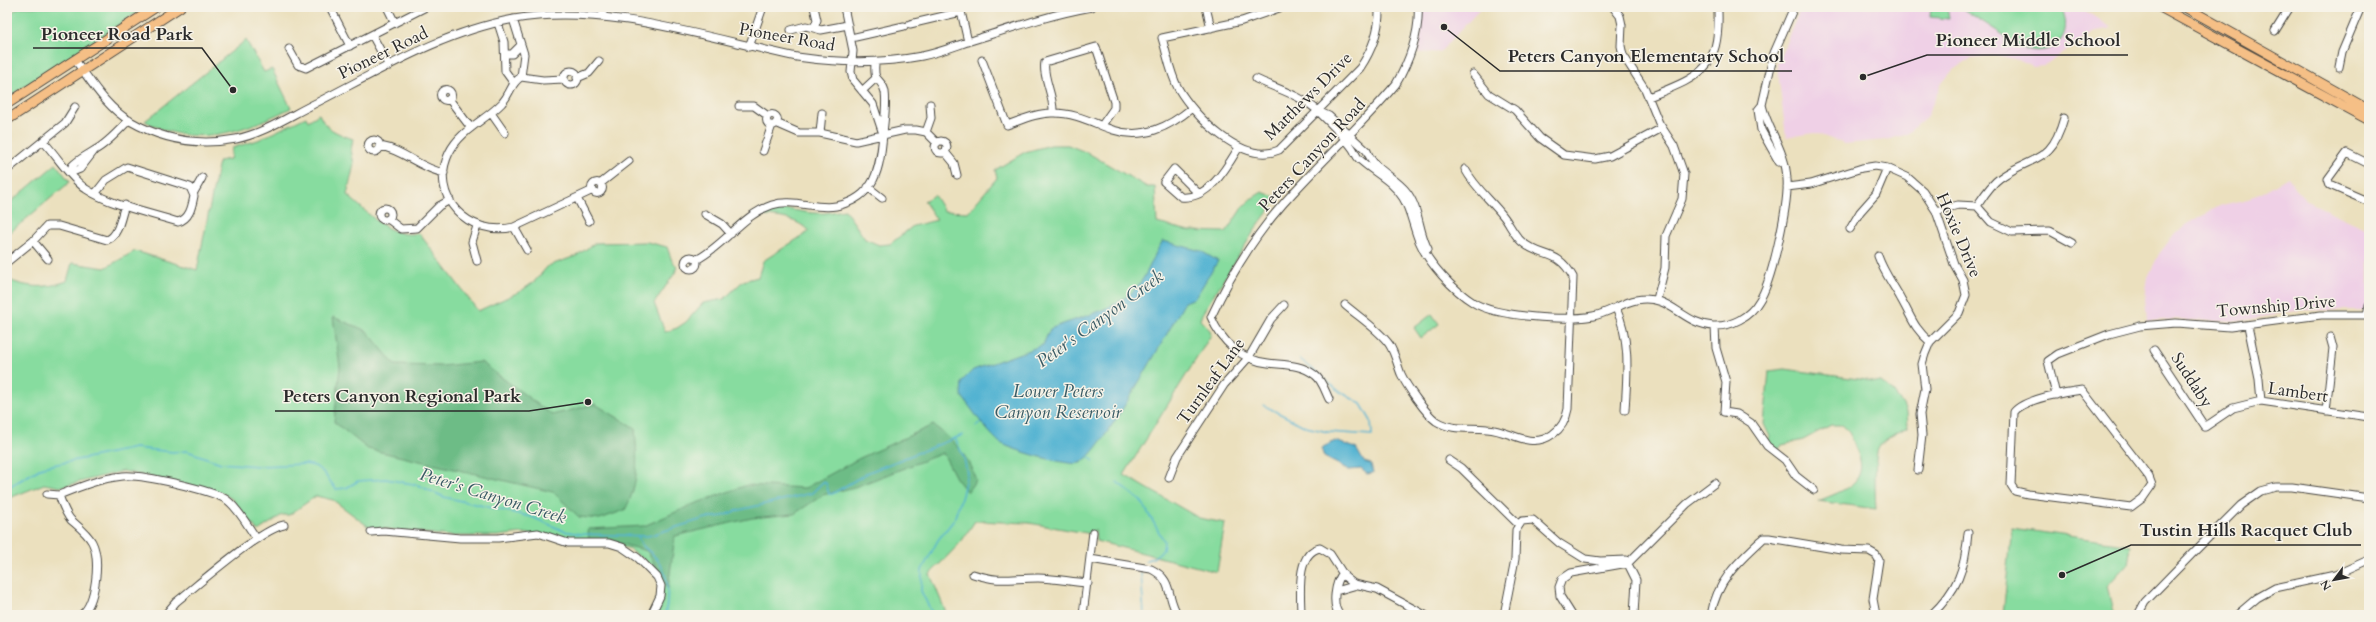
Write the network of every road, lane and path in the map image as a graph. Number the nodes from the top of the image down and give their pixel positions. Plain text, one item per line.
1 (156, 7) edge
2 (180, 7) edge
3 (330, 7) edge
4 (387, 7) edge
5 (426, 7) edge
6 (604, 7) edge
7 (763, 7) edge
8 (814, 7) edge
9 (844, 7) edge
10 (1092, 7) edge
11 (1206, 7) edge
12 (1282, 7) edge
13 (1379, 7) edge
14 (1418, 7) edge
15 (1613, 7) edge
16 (1794, 7) edge
17 (2160, 7) edge
18 (2185, 7) edge
19 (2290, 7) edge
20 (2361, 7) edge
21 (961, 10) edge
22 (1060, 10) edge
23 (1718, 12) dead end
24 (603, 16) junction
25 (513, 20) junction
26 (498, 23) junction
27 (394, 24) junction
28 (848, 25) junction
29 (814, 28) junction
30 (1211, 28) junction
31 (791, 30) dead end
32 (2275, 31) dead end
33 (372, 35) junction
34 (851, 38) junction
35 (968, 42) junction
36 (521, 45) junction
37 (350, 46) junction
38 (749, 46) junction
39 (289, 49) dead end
40 (505, 54) junction
41 (75, 60) junction
42 (982, 60) dead end
43 (599, 61) dead end
44 (852, 62) junction
45 (875, 62) junction
46 (389, 66) junction
47 (2339, 67) dead end
48 (83, 71) junction
49 (1473, 74) dead end
50 (521, 77) junction
51 (876, 78) junction
52 (1256, 79) dead end
53 (513, 82) junction
54 (862, 91) junction
55 (1648, 97) junction
56 (449, 99) dead end
57 (7, 104) edge
58 (930, 104) dead end
59 (739, 106) dead end
60 (75, 107) dead end
61 (1192, 108) junction
62 (2369, 110) edge
63 (491, 112) junction
64 (822, 112) dead end
65 (1053, 112) junction
66 (1318, 112) junction
67 (2064, 118) dead end
68 (7, 120) edge
69 (129, 120) junction
70 (2369, 120) edge
71 (774, 124) junction
72 (1102, 125) junction
73 (471, 128) junction
74 (1662, 128) junction
75 (926, 132) junction
76 (505, 133) dead end
77 (820, 133) junction
78 (883, 135) junction
79 (1346, 138) junction
80 (43, 141) junction
81 (380, 146) dead end
82 (1239, 147) junction
83 (763, 151) dead end
84 (629, 161) dead end
85 (2369, 164) edge
86 (1887, 168) junction
87 (1465, 169) dead end
88 (7, 170) edge
89 (71, 173) junction
90 (444, 173) junction
91 (957, 175) dead end
92 (202, 178) dead end
93 (868, 187) junction
94 (1786, 187) junction
95 (194, 192) junction
96 (1198, 193) junction
97 (94, 194) junction
98 (577, 198) junction
99 (882, 198) dead end
100 (450, 200) junction
101 (2369, 202) edge
102 (125, 205) junction
103 (1977, 206) junction
104 (1936, 212) junction
105 (705, 214) dead end
106 (388, 219) dead end
107 (589, 221) dead end
108 (477, 226) junction
109 (514, 227) junction
110 (1850, 228) dead end
111 (731, 234) junction
112 (34, 241) junction
113 (2072, 243) dead end
114 (527, 250) dead end
115 (1878, 256) dead end
116 (48, 259) dead end
117 (696, 260) dead end
118 (477, 261) dead end
119 (7, 262) edge
120 (1437, 267) junction
121 (1657, 299) junction
122 (1284, 305) dead end
123 (1345, 305) dead end
124 (2369, 305) edge
125 (1616, 308) junction
126 (2368, 315) edge
127 (1572, 317) junction
128 (1715, 326) junction
129 (2248, 326) junction
130 (2330, 337) dead end
131 (1930, 342) junction
132 (2154, 350) dead end
133 (1249, 357) junction
134 (2056, 395) junction
135 (1329, 399) dead end
136 (2261, 401) junction
137 (1625, 410) dead end
138 (2326, 411) junction
139 (2369, 417) edge
140 (2205, 427) joint
141 (1450, 460) dead end
142 (1918, 470) dead end
143 (1169, 478) dead end
144 (1715, 483) dead end
145 (1814, 490) dead end
146 (47, 494) dead end
147 (58, 495) junction
148 (2369, 498) edge
149 (284, 524) dead end
150 (1518, 524) junction
151 (370, 532) dead end
152 (1093, 532) dead end
153 (1968, 533) dead end
154 (257, 539) junction
155 (1090, 559) junction
156 (2366, 562) dead end
157 (1628, 563) junction
158 (1343, 573) junction
159 (973, 574) dead end
160 (1088, 583) junction
161 (1357, 585) junction
162 (1336, 591) junction
163 (80, 615) edge
164 (165, 615) edge
165 (651, 615) edge
166 (1083, 615) edge
167 (1178, 615) edge
168 (1301, 615) edge
169 (1340, 615) edge
170 (1425, 615) edge
171 (1504, 615) edge
172 (1572, 615) edge
173 (1634, 615) edge
174 (1711, 615) edge
175 (1876, 615) edge
176 (1931, 615) edge
177 (2138, 615) edge
178 (2237, 615) edge

1 - 41 main road
2 - 48 main road
3 - 37 street
4 - 27 street
5 - 27 street
6 - 24 street
7 - 38 street
8 - 29 street
9 - 28 street
10 - 22 street, Pioneer Road
11 - 30 street
12 - 30 street
13 - 66 street, Matthews Drive
14 - 79 street, Peters Canyon Road
15 - 55 street
16 - 94 street
17 - 70 main road
18 - 62 main road
19 - 32 street
20 - 47 street
21 - 34 street
21 - 35 street
22 - 35 street, Pioneer Road
23 - 55 street
24 - 25 street, Pioneer Road
24 - 38 street, Pioneer Road
25 - 26 street, Pioneer Road
25 - 36 street
26 - 40 street
26 - 46 street, Pioneer Road
27 - 33 street
28 - 29 street
28 - 34 street
29 - 31 street
30 - 61 street
33 - 37 street
33 - 46 street
34 - 44 street
35 - 45 street, Pioneer Road
36 - 40 street
36 - 50 street
37 - 39 street
38 - 44 street, Pioneer Road
40 - 53 street
41 - 48 street, Pioneer Road
41 - 57 main road
42 - 65 street
43 - 50 street
44 - 45 street, Pioneer Road
44 - 54 street
45 - 51 street
46 - 69 street, Pioneer Road
48 - 68 main road
48 - 69 street, Pioneer Road
49 - 74 street
50 - 53 street
51 - 54 street
51 - 78 street
52 - 66 street
53 - 63 street
54 - 78 street
55 - 74 street
56 - 73 street
58 - 75 street
59 - 71 street
60 - 80 street
61 - 72 street
61 - 82 street
63 - 73 street
63 - 76 street
64 - 77 street
65 - 72 street
65 - 72 street
66 - 79 street
66 - 82 street, Matthews Drive
67 - 103 street
69 - 89 street
71 - 77 street
71 - 83 street
73 - 90 street
74 - 121 street
75 - 78 street
75 - 91 street
77 - 78 street
78 - 93 street
79 - 120 street
79 - 120 street
79 - 133 street, Peters Canyon Road
80 - 88 street
80 - 89 street
81 - 90 street
82 - 96 street
84 - 98 street
85 - 101 street
86 - 94 street, Hoxie Drive
86 - 104 street, Hoxie Drive
86 - 110 street
87 - 127 street
89 - 97 street
90 - 100 street
92 - 95 street
93 - 99 street
93 - 111 street
94 - 128 street
95 - 97 street
95 - 102 street
96 - 96 street
97 - 102 street
98 - 107 street
98 - 109 street
100 - 106 street
100 - 108 street
102 - 112 street
103 - 104 street
103 - 113 street
104 - 131 street, Hoxie Drive
105 - 111 street
108 - 109 street
108 - 118 street
109 - 114 street
111 - 117 street
112 - 116 street
112 - 119 street
115 - 131 street
120 - 127 street
121 - 125 street
121 - 128 street
122 - 133 street, Turnleaf Lane
123 - 127 street
124 - 126 street
125 - 127 street
125 - 137 street
126 - 129 street, Township Drive
128 - 145 street
129 - 134 street, Township Drive
129 - 136 street
130 - 138 street
131 - 142 street, Hoxie Drive
132 - 140 street, Suddaby
133 - 135 street
133 - 143 street, Turnleaf Lane
134 - 134 street
136 - 138 street, Lambert
136 - 140 street, Lambert
138 - 139 street, Lambert
141 - 150 street
144 - 157 street
146 - 147 street
147 - 154 street
147 - 163 street
148 - 177 street
149 - 154 street
150 - 157 street
150 - 171 street
151 - 165 street
152 - 155 street
153 - 176 street
154 - 164 street
155 - 160 street
155 - 167 street
156 - 178 street
157 - 172 street
157 - 173 street
158 - 161 street
158 - 162 street
158 - 168 street
159 - 160 street
160 - 166 street
161 - 162 street
161 - 170 street
162 - 169 street
174 - 175 street

